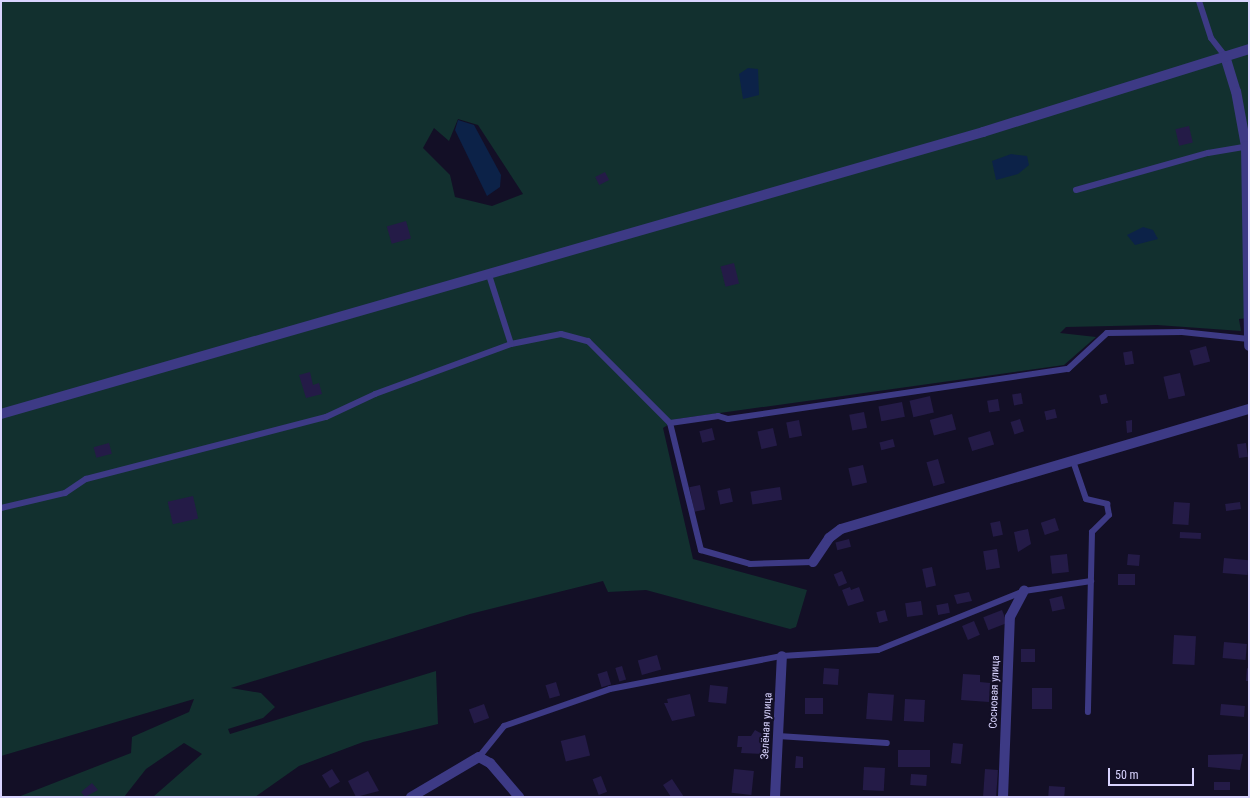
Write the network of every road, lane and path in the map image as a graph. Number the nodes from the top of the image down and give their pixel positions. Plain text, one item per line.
1 (1199, 1) edge
2 (1249, 49) edge
3 (1225, 56) junction
4 (1247, 146) edge
5 (1076, 190) dead end
6 (490, 275) junction
7 (1249, 341) edge
8 (511, 344) junction
9 (1249, 409) edge
10 (1, 414) edge
11 (670, 423) junction
12 (1073, 461) junction
13 (1, 508) edge
14 (813, 562) joint
15 (1090, 581) junction
16 (1024, 591) junction
17 (782, 656) junction
18 (1088, 712) dead end
19 (778, 736) junction
20 (887, 743) dead end
21 (479, 757) junction
22 (411, 797) edge
23 (519, 797) edge
24 (775, 797) edge
25 (1003, 797) edge

1 - 3 lane
2 - 3 street
3 - 4 street
3 - 6 street
4 - 5 lane
4 - 7 street
6 - 8 lane
6 - 10 street
7 - 11 lane
8 - 11 lane
8 - 13 lane
9 - 12 street
11 - 14 lane
12 - 14 street
12 - 15 lane
15 - 16 lane
15 - 18 lane
16 - 17 lane
16 - 25 street, Сосновая улица
17 - 19 street, Зелёная улица
17 - 21 lane
19 - 20 lane
19 - 24 street, Зелёная улица
21 - 22 street
21 - 23 street

